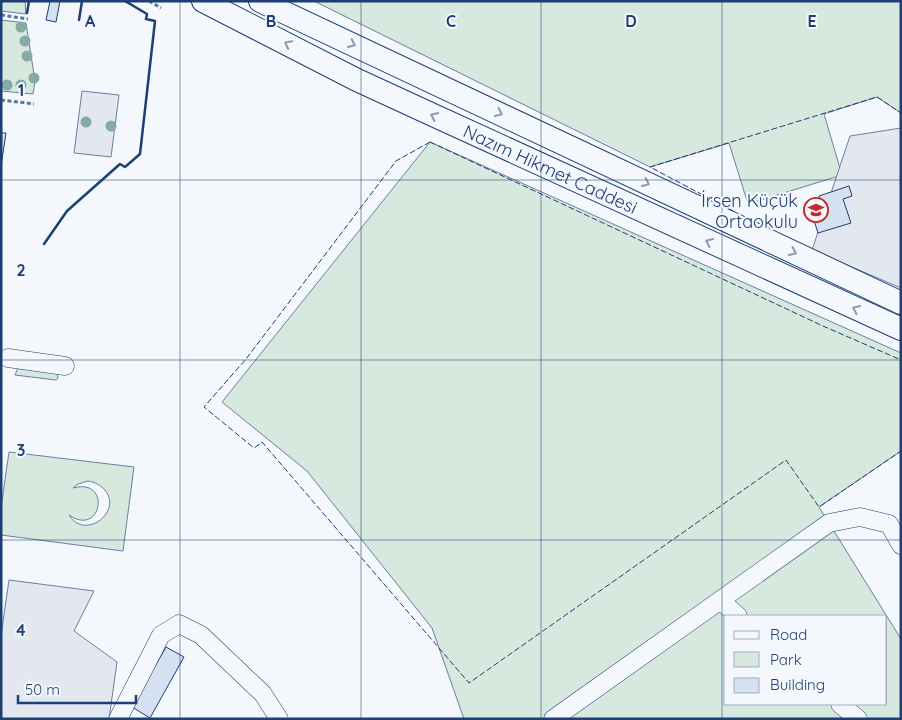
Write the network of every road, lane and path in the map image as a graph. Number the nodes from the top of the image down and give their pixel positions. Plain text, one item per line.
1 (149, 1) edge
2 (204, 1) edge
3 (260, 1) edge
4 (161, 8) dead end
5 (1, 15) edge
6 (28, 18) dead end
7 (1, 100) edge
8 (34, 104) dead end
9 (901, 303) edge
10 (901, 329) edge
11 (8, 358) dead end
12 (66, 366) dead end
13 (901, 545) edge
14 (721, 601) junction
15 (737, 615) edge
16 (841, 705) edge
17 (118, 719) edge
18 (279, 719) edge
19 (554, 719) edge
20 (858, 719) edge

1 - 4 path
10 -> 2 main road, Nazım Hikmet Caddesi
3 -> 9 main road, Nazım Hikmet Caddesi
5 - 6 path
7 - 8 path
11 - 12 lane
13 - 14 lane
14 - 15 lane
14 - 19 lane
16 - 20 lane
17 - 18 lane

